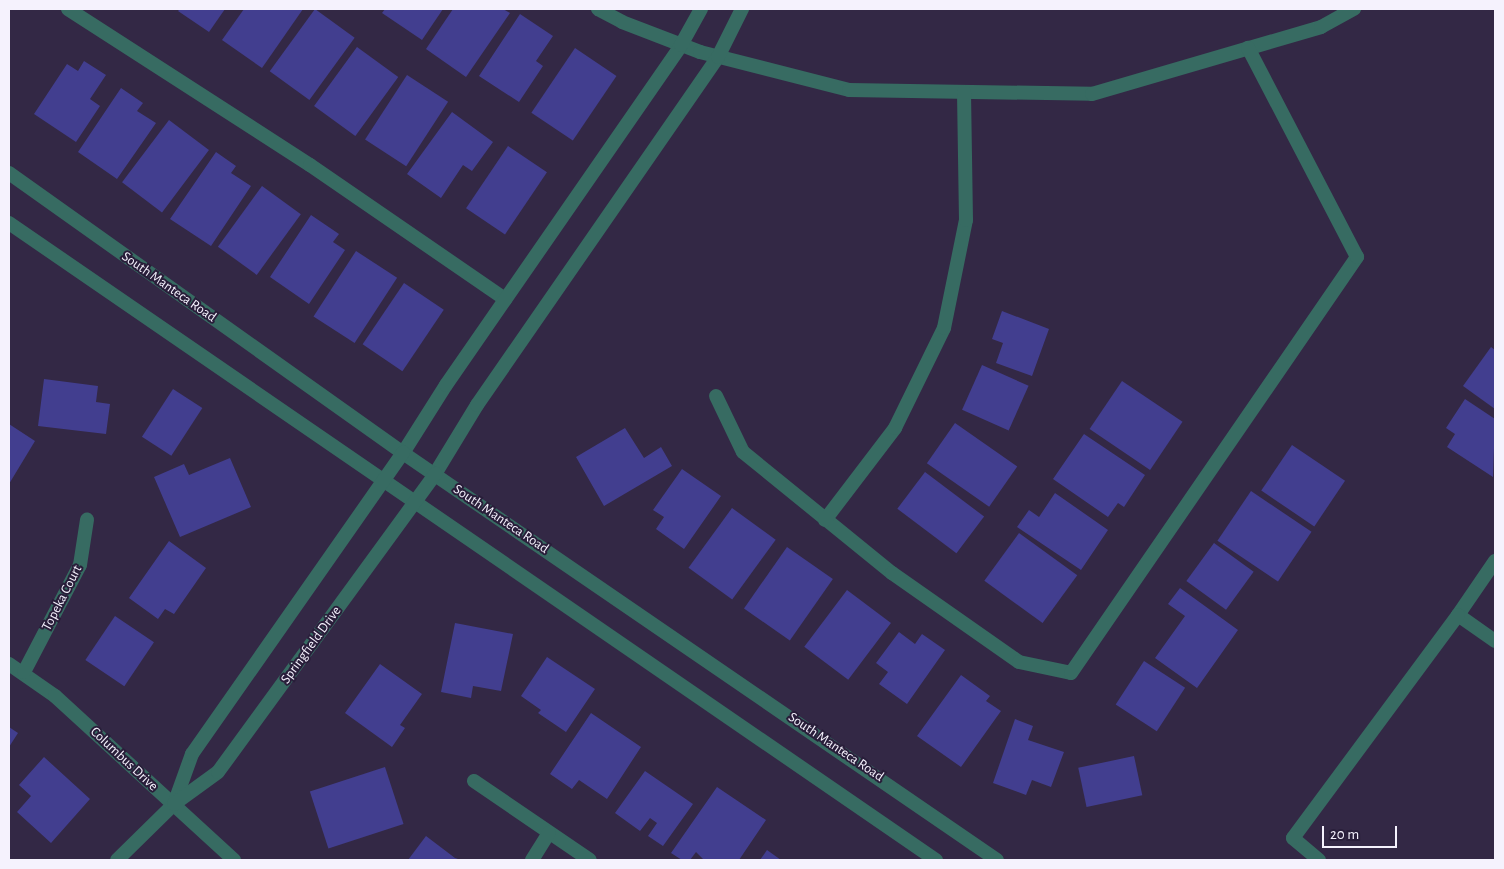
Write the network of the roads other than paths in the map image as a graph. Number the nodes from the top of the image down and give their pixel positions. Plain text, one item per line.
1 (68, 9) edge
2 (598, 9) edge
3 (701, 9) edge
4 (742, 9) edge
5 (1354, 9) edge
6 (681, 45) junction
7 (1248, 48) junction
8 (718, 57) junction
9 (964, 92) junction
10 (9, 173) edge
11 (9, 223) edge
12 (505, 299) junction
13 (716, 396) dead end
14 (403, 453) junction
15 (435, 474) junction
16 (384, 481) junction
17 (416, 502) junction
18 (87, 520) dead end
19 (825, 520) junction
20 (1495, 561) edge
21 (1458, 615) junction
22 (1495, 641) edge
23 (9, 664) edge
24 (24, 672) junction
25 (474, 781) dead end
26 (174, 804) junction
27 (548, 833) junction
28 (117, 860) edge
29 (234, 860) edge
30 (532, 860) edge
31 (590, 860) edge
32 (936, 860) edge
33 (997, 860) edge
34 (1319, 860) edge

1 - 12 street
2 - 6 street
3 - 6 street, Springfield Drive
4 - 8 street, Springfield Drive
5 - 7 street
6 - 8 street
6 - 12 street, Springfield Drive
7 - 9 street
7 - 19 street
8 - 9 street
8 - 15 street, Springfield Drive
9 - 19 street
10 - 14 street, South Manteca Road
11 - 16 street
12 - 14 street, Springfield Drive
13 - 19 street
14 - 15 street, South Manteca Road
14 - 16 street, Springfield Drive
15 - 17 street, Springfield Drive
15 - 33 street, South Manteca Road
16 - 17 street
16 - 26 street, Springfield Drive
17 - 26 street, Springfield Drive
17 - 32 street
18 - 24 street, Topeka Court
20 - 21 street
21 - 22 street
21 - 34 street
23 - 24 street, Columbus Drive
24 - 26 street, Columbus Drive
25 - 27 street
26 - 28 street, Springfield Drive
26 - 29 street, Columbus Drive
27 - 30 street
27 - 31 street

